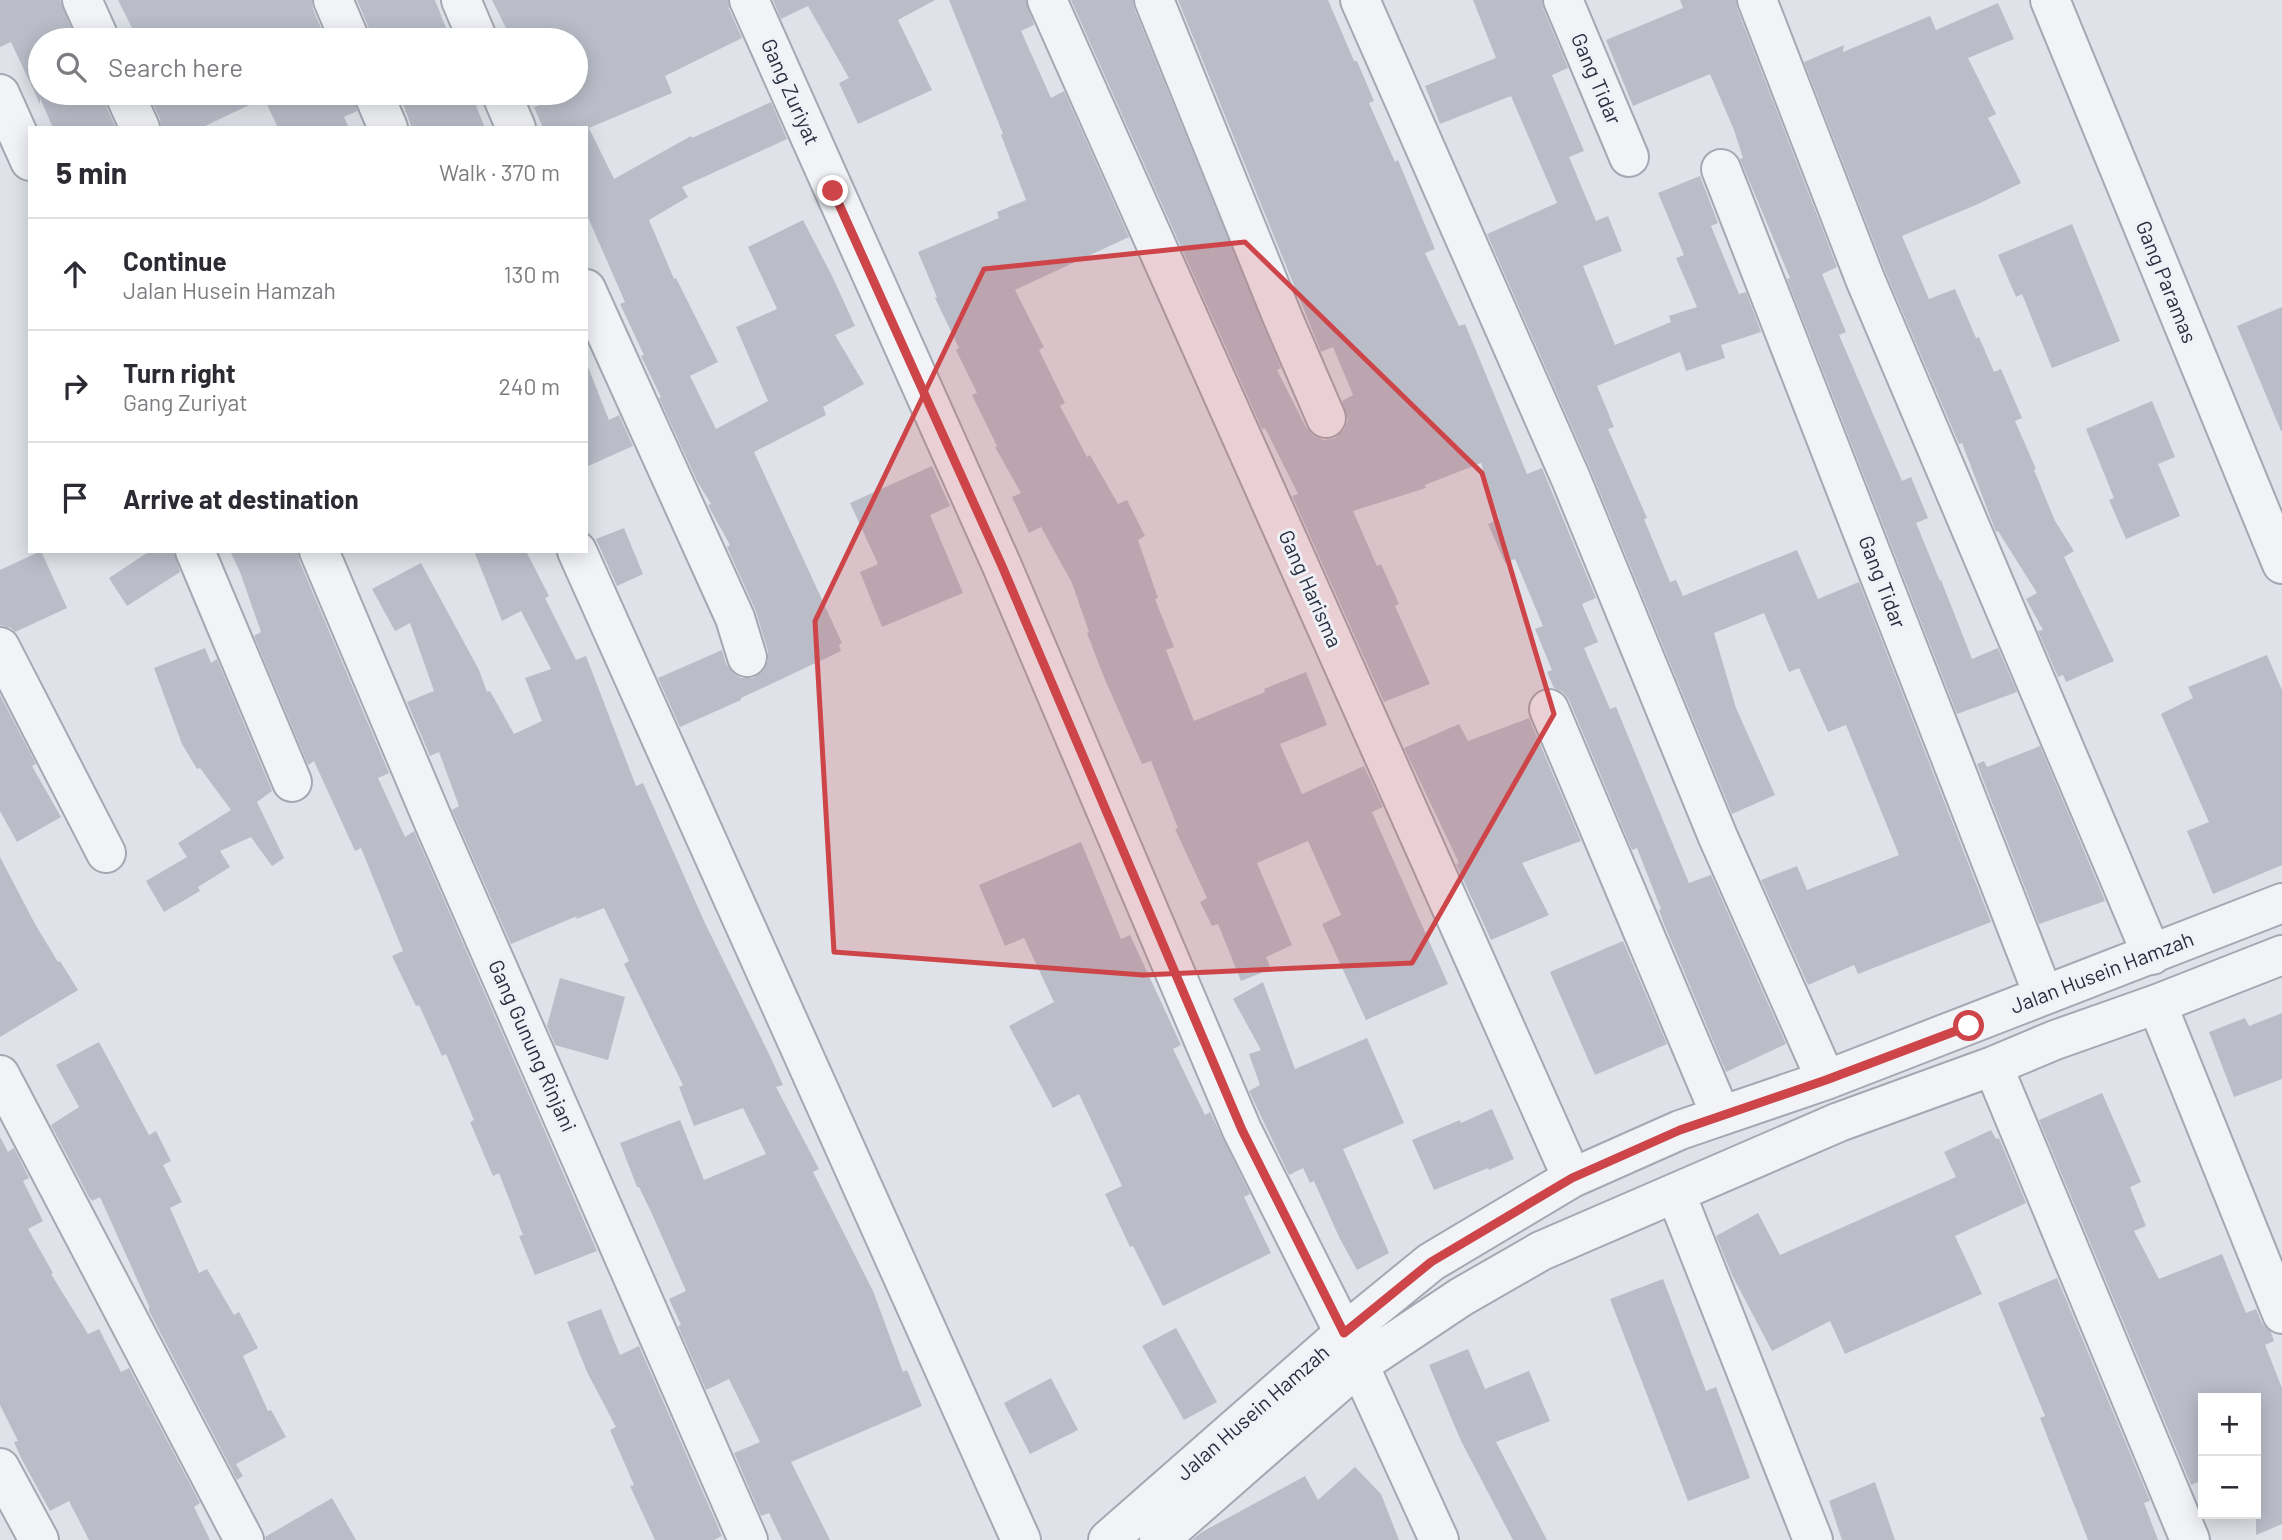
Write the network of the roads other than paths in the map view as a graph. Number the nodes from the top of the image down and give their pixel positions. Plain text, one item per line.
1 (82, 0) edge
2 (333, 0) edge
3 (461, 0) edge
4 (750, 0) edge
5 (1047, 0) edge
6 (1154, 0) edge
7 (1360, 0) edge
8 (1563, 0) edge
9 (1757, 0) edge
10 (2050, 0) edge
11 (95, 28) edge
12 (345, 28) edge
13 (473, 28) edge
14 (0, 94) edge
15 (129, 105) edge
16 (378, 105) edge
17 (506, 105) edge
18 (139, 126) edge
19 (387, 126) edge
20 (515, 126) edge
21 (28, 157) edge
22 (1629, 157) dead end
23 (1721, 169) dead end
24 (588, 293) edge
25 (1326, 418) dead end
26 (196, 553) edge
27 (320, 553) edge
28 (578, 553) edge
29 (2282, 564) edge
30 (0, 647) edge
31 (747, 657) dead end
32 (1549, 709) dead end
33 (292, 782) dead end
34 (106, 853) dead end
35 (2282, 903) edge
36 (2152, 955) junction
37 (2282, 955) edge
38 (2043, 994) junction
39 (2157, 1004) junction
40 (1993, 1066) junction
41 (0, 1075) edge
42 (1826, 1080) junction
43 (1721, 1116) junction
44 (1572, 1178) junction
45 (1676, 1194) junction
46 (2282, 1314) edge
47 (1352, 1349) junction
48 (0, 1468) edge
49 (39, 1540) edge
50 (244, 1540) edge
51 (748, 1540) edge
52 (1021, 1540) edge
53 (1108, 1540) edge
54 (1158, 1540) edge
55 (1439, 1540) edge
56 (1814, 1540) edge
57 (2190, 1540) edge

1 - 11 street
2 - 12 street
3 - 13 street
4 - 47 street, Gang Zuriyat
5 - 44 street, Gang Harisma
6 - 25 street
7 - 42 street
8 - 22 street, Gang Tidar
9 - 36 street
10 - 29 street, Gang Paramas
14 - 21 street
15 - 18 street
16 - 19 street
17 - 20 street
23 - 38 street, Gang Tidar
24 - 31 street
26 - 33 street
27 - 51 street, Gang Gunung Rinjani
28 - 52 street
30 - 34 street
32 - 43 street
35 - 36 street, Jalan Husein Hamzah
36 - 38 street, Jalan Husein Hamzah
37 - 39 street, Jalan Husein Hamzah
38 - 42 street, Jalan Husein Hamzah
39 - 40 street, Jalan Husein Hamzah
39 - 46 street
40 - 45 street, Jalan Husein Hamzah
40 - 57 street
41 - 50 street
42 - 43 street, Jalan Husein Hamzah
43 - 44 street, Jalan Husein Hamzah
44 - 47 street, Jalan Husein Hamzah
45 - 47 street, Jalan Husein Hamzah
45 - 56 street
47 - 53 street, Jalan Husein Hamzah
47 - 54 street, Jalan Husein Hamzah
47 - 55 street, Gang Zuriyat
48 - 49 street

